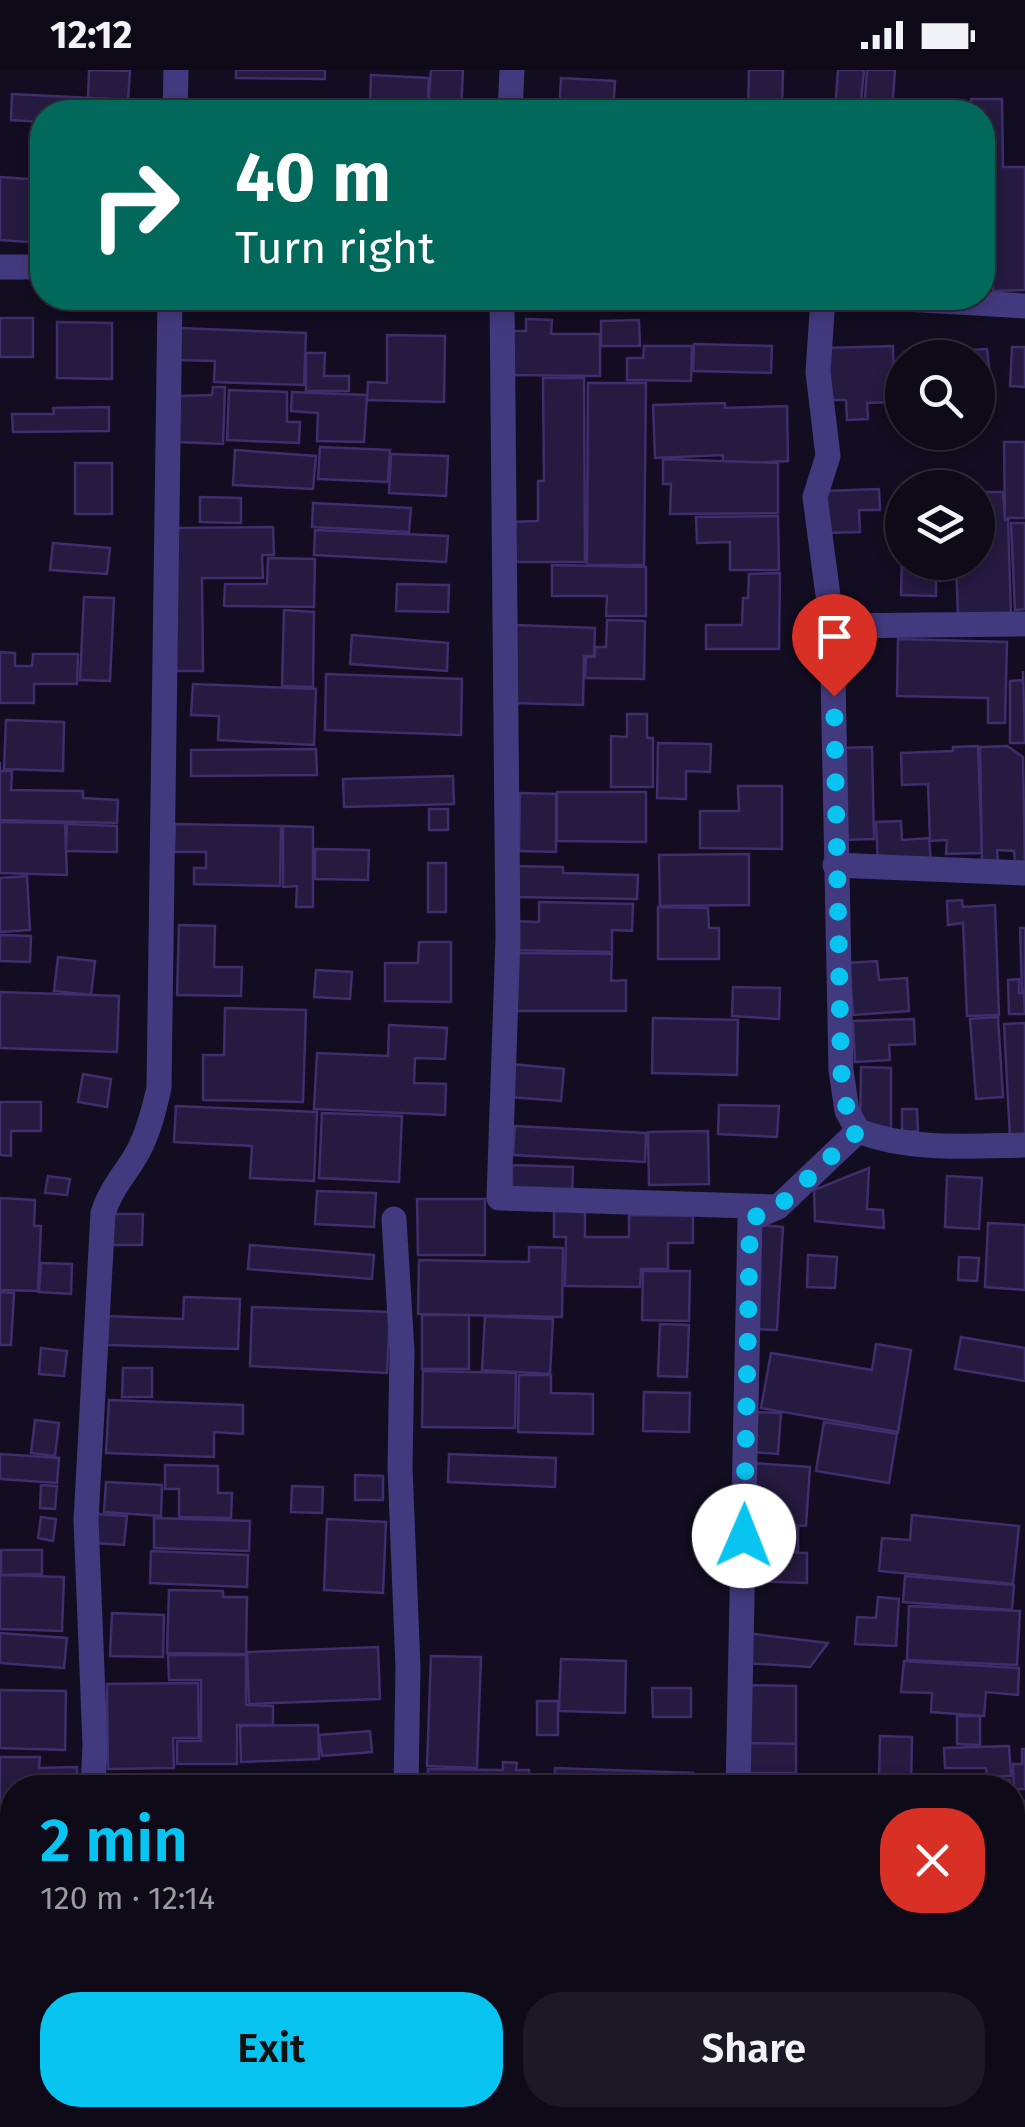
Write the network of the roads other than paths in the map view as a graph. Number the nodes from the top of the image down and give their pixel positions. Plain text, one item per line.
1 (176, 70) edge
2 (512, 70) edge
3 (175, 100) edge
4 (511, 100) edge
5 (0, 267) edge
6 (30, 268) edge
7 (995, 304) edge
8 (1025, 306) edge
9 (170, 310) edge
10 (502, 310) edge
11 (822, 310) edge
12 (1025, 624) edge
13 (832, 626) junction
14 (835, 865) junction
15 (1025, 873) edge
16 (858, 1131) junction
17 (1025, 1145) edge
18 (778, 1207) junction
19 (394, 1219) dead end
20 (94, 1775) edge
21 (406, 1775) edge
22 (738, 1775) edge

1 - 3 street
2 - 4 street
5 - 6 street
7 - 8 street
9 - 20 street
10 - 18 street
11 - 13 street
12 - 13 street
13 - 14 street
14 - 15 street
14 - 16 street
16 - 17 street
16 - 18 street
18 - 22 street
19 - 21 street

